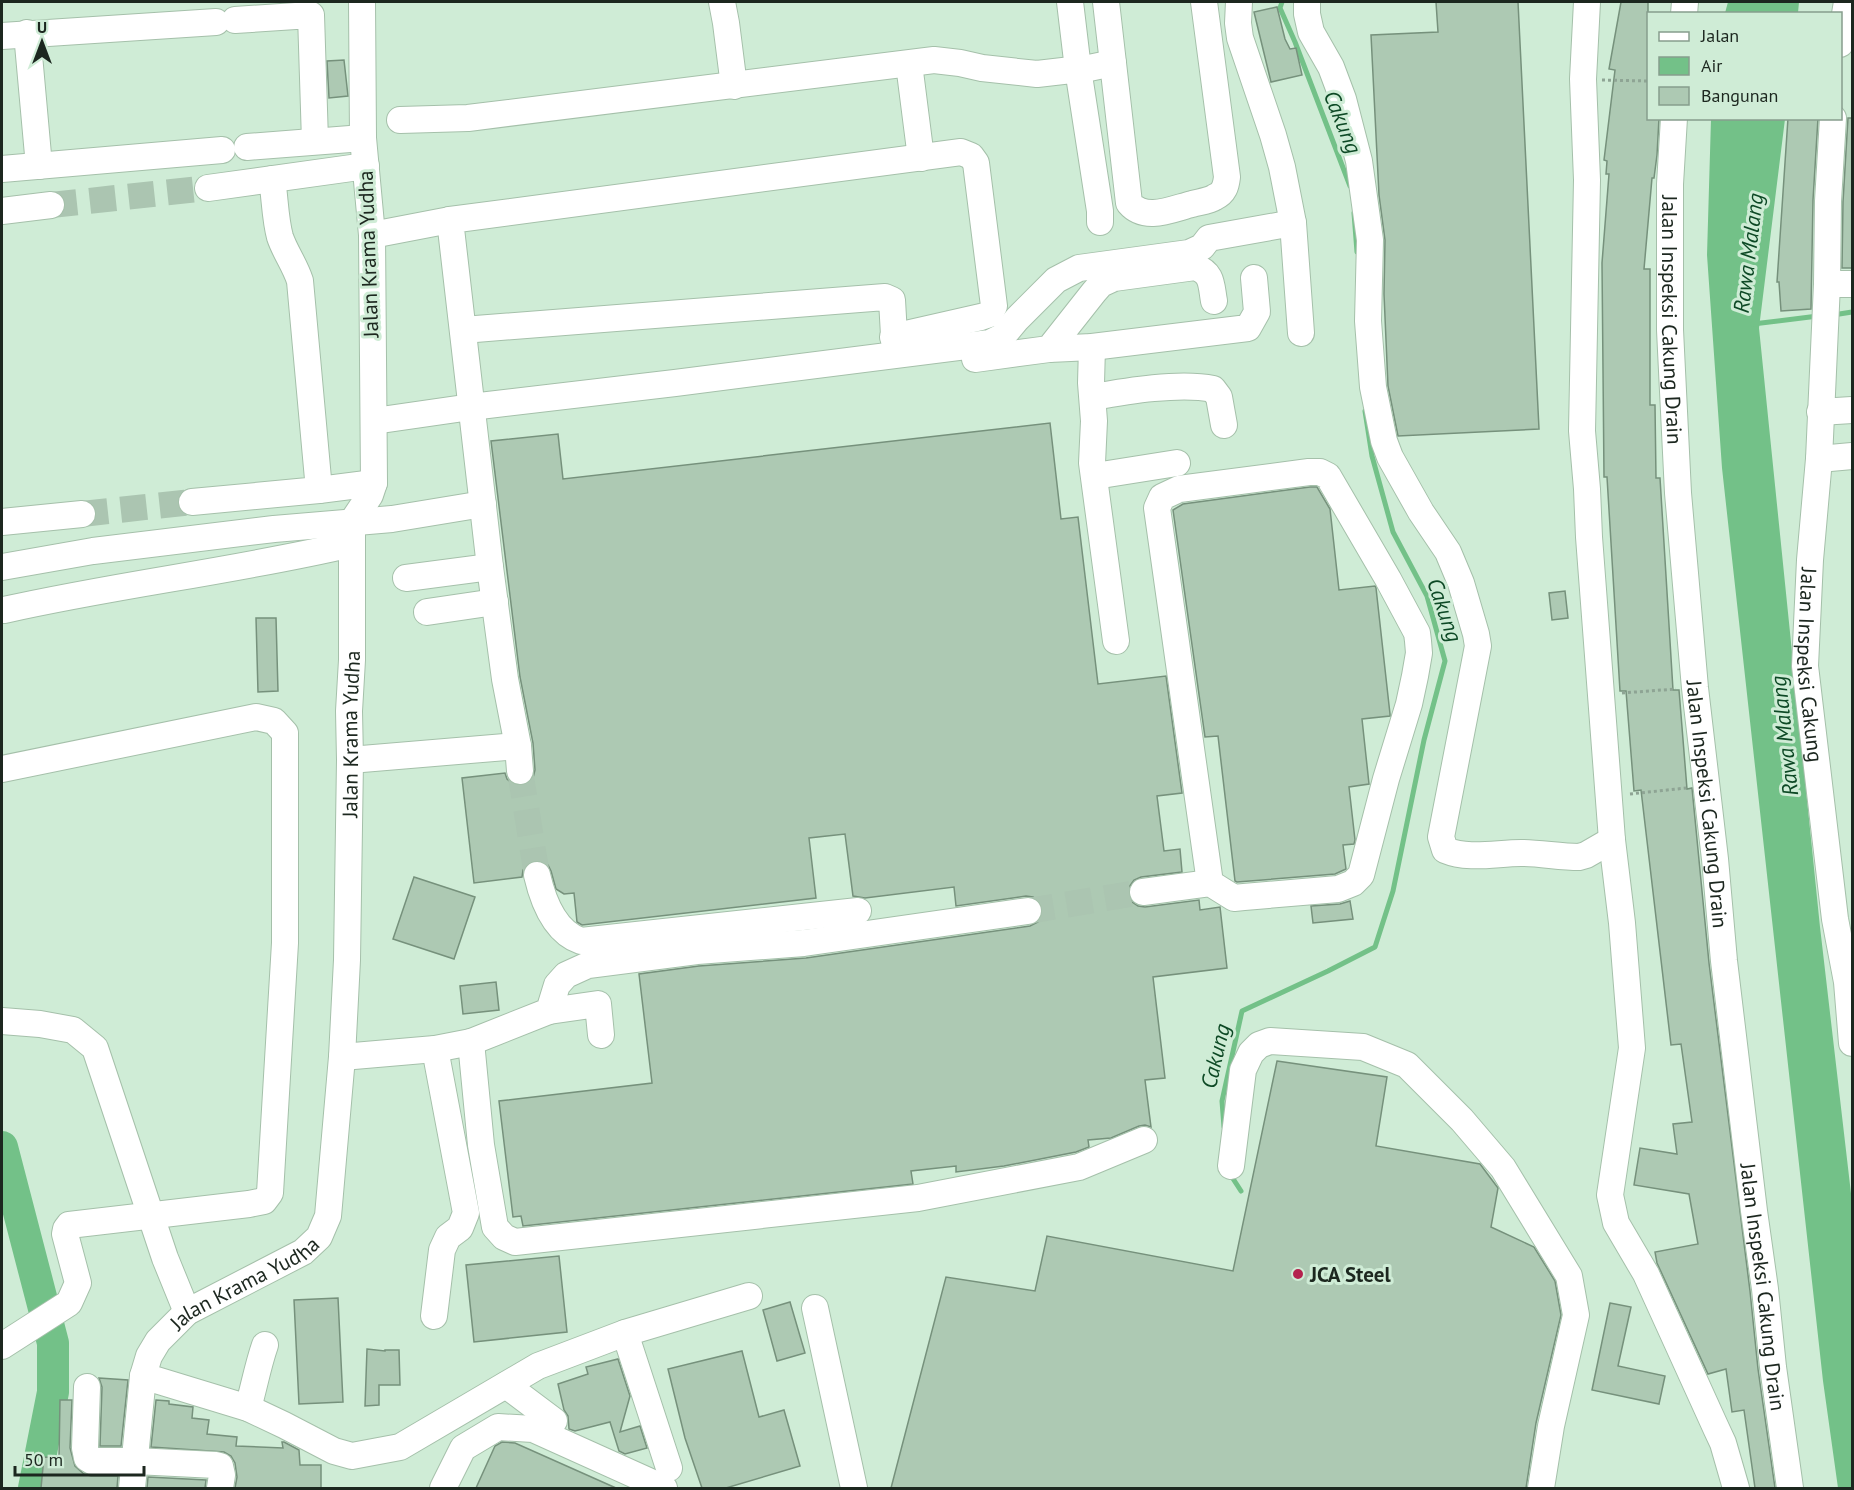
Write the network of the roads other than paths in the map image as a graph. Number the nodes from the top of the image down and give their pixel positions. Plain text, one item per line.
1 (362, 2) edge
2 (722, 2) edge
3 (1070, 2) edge
4 (1106, 2) edge
5 (1204, 2) edge
6 (1239, 2) edge
7 (1307, 2) edge
8 (1847, 2) edge
9 (1579, 4) edge
10 (1842, 32) edge
11 (27, 33) junction
12 (2, 36) edge
13 (1113, 63) junction
14 (909, 64) junction
15 (1078, 69) junction
16 (734, 86) junction
17 (400, 120) dead end
18 (1674, 120) edge
19 (1833, 120) edge
20 (363, 138) junction
21 (315, 141) junction
22 (247, 147) dead end
23 (222, 150) dead end
24 (921, 158) junction
25 (39, 166) junction
26 (366, 166) junction
27 (2, 169) edge
28 (272, 180) junction
29 (208, 188) tunnel mouth
30 (51, 205) tunnel mouth
31 (2, 211) edge
32 (450, 220) junction
33 (1100, 222) dead end
34 (1293, 224) junction
35 (372, 235) junction
36 (1254, 278) dead end
37 (1852, 284) edge
38 (1827, 285) junction
39 (1214, 301) dead end
40 (463, 330) junction
41 (1301, 333) dead end
42 (1092, 347) junction
43 (1049, 349) junction
44 (895, 354) junction
45 (1093, 397) junction
46 (1852, 410) edge
47 (1820, 412) junction
48 (472, 416) junction
49 (1224, 425) dead end
50 (374, 430) junction
51 (1852, 456) edge
52 (1819, 459) junction
53 (1177, 463) dead end
54 (1095, 476) junction
55 (374, 483) junction
56 (319, 490) junction
57 (192, 502) tunnel mouth
58 (483, 504) junction
59 (82, 514) tunnel mouth
60 (2, 522) edge
61 (351, 533) junction
62 (2, 567) edge
63 (490, 567) junction
64 (406, 578) dead end
65 (495, 602) junction
66 (4, 610) dead end
67 (427, 612) dead end
68 (1116, 641) dead end
69 (350, 760) junction
70 (2, 769) edge
71 (1612, 840) junction
72 (537, 875) tunnel mouth
73 (1210, 884) junction
74 (1143, 892) tunnel mouth
75 (858, 911) dead end
76 (1028, 911) tunnel mouth
77 (549, 1011) junction
78 (2, 1021) edge
79 (602, 1035) dead end
80 (471, 1042) junction
81 (1852, 1043) edge
82 (435, 1049) junction
83 (342, 1057) junction
84 (1144, 1140) dead end
85 (1231, 1166) dead end
86 (151, 1216) junction
87 (749, 1296) dead end
88 (815, 1308) dead end
89 (187, 1312) junction
90 (434, 1316) dead end
91 (625, 1333) junction
92 (10, 1341) edge
93 (265, 1345) dead end
94 (143, 1376) junction
95 (506, 1384) junction
96 (87, 1387) dead end
97 (248, 1408) junction
98 (554, 1420) dead end
99 (135, 1461) junction
100 (667, 1478) edge
101 (132, 1488) edge
102 (220, 1488) edge
103 (443, 1488) edge
104 (854, 1488) edge
105 (1541, 1488) edge
106 (1736, 1488) edge
107 (1790, 1488) edge

1 - 20 street, Jalan Krama Yudha
2 - 16 street
3 - 15 street
4 - 13 street
5 - 13 street
6 - 34 street
7 - 71 street
8 - 10 street
9 - 71 street
11 - 12 street
11 - 21 street
11 - 25 street
13 - 15 street
14 - 15 street
14 - 16 street
14 - 24 street
15 - 33 street
16 - 17 street
18 - 107 street, Jalan Inspeksi Cakung Drain
19 - 38 street
20 - 21 street
20 - 26 street, Jalan Krama Yudha
21 - 22 street
23 - 25 street
24 - 32 street
24 - 44 street
25 - 27 street
26 - 28 street
26 - 35 street, Jalan Krama Yudha
28 - 29 street
28 - 56 street
30 - 31 street
32 - 35 street
32 - 40 street
34 - 41 street
34 - 44 street
35 - 50 street, Jalan Krama Yudha
36 - 42 street
37 - 38 street
38 - 47 street, Jalan Inspeksi Cakung
39 - 43 street
40 - 44 street
40 - 48 street
42 - 43 street
42 - 45 street
43 - 44 street
44 - 48 street
45 - 49 street
45 - 54 street
46 - 47 street
47 - 52 street, Jalan Inspeksi Cakung
48 - 50 street
48 - 58 street
50 - 55 street, Jalan Krama Yudha
51 - 52 street
52 - 81 street, Jalan Inspeksi Cakung
53 - 54 street
54 - 68 street
55 - 56 street
55 - 61 street, Jalan Krama Yudha
56 - 57 street
58 - 61 street
58 - 63 street
59 - 60 street
61 - 62 street
61 - 66 street
61 - 69 street, Jalan Krama Yudha
63 - 64 street
63 - 65 street
65 - 67 street
65 - 69 street
69 - 83 street, Jalan Krama Yudha
70 - 86 street
71 - 106 street
72 - 75 street
73 - 73 street
73 - 74 street
76 - 77 street
77 - 79 street
77 - 80 street
78 - 86 street
80 - 82 street
80 - 84 street
82 - 83 street
82 - 90 street
83 - 89 street, Jalan Krama Yudha
85 - 105 street
86 - 89 street
86 - 92 street
87 - 91 street
88 - 104 street
89 - 94 street, Jalan Krama Yudha
91 - 95 street
91 - 100 street
93 - 97 street
94 - 97 street
94 - 99 street, Jalan Krama Yudha
95 - 97 street
95 - 98 street
96 - 99 street
99 - 101 street, Jalan Krama Yudha
99 - 102 street
100 - 103 street

